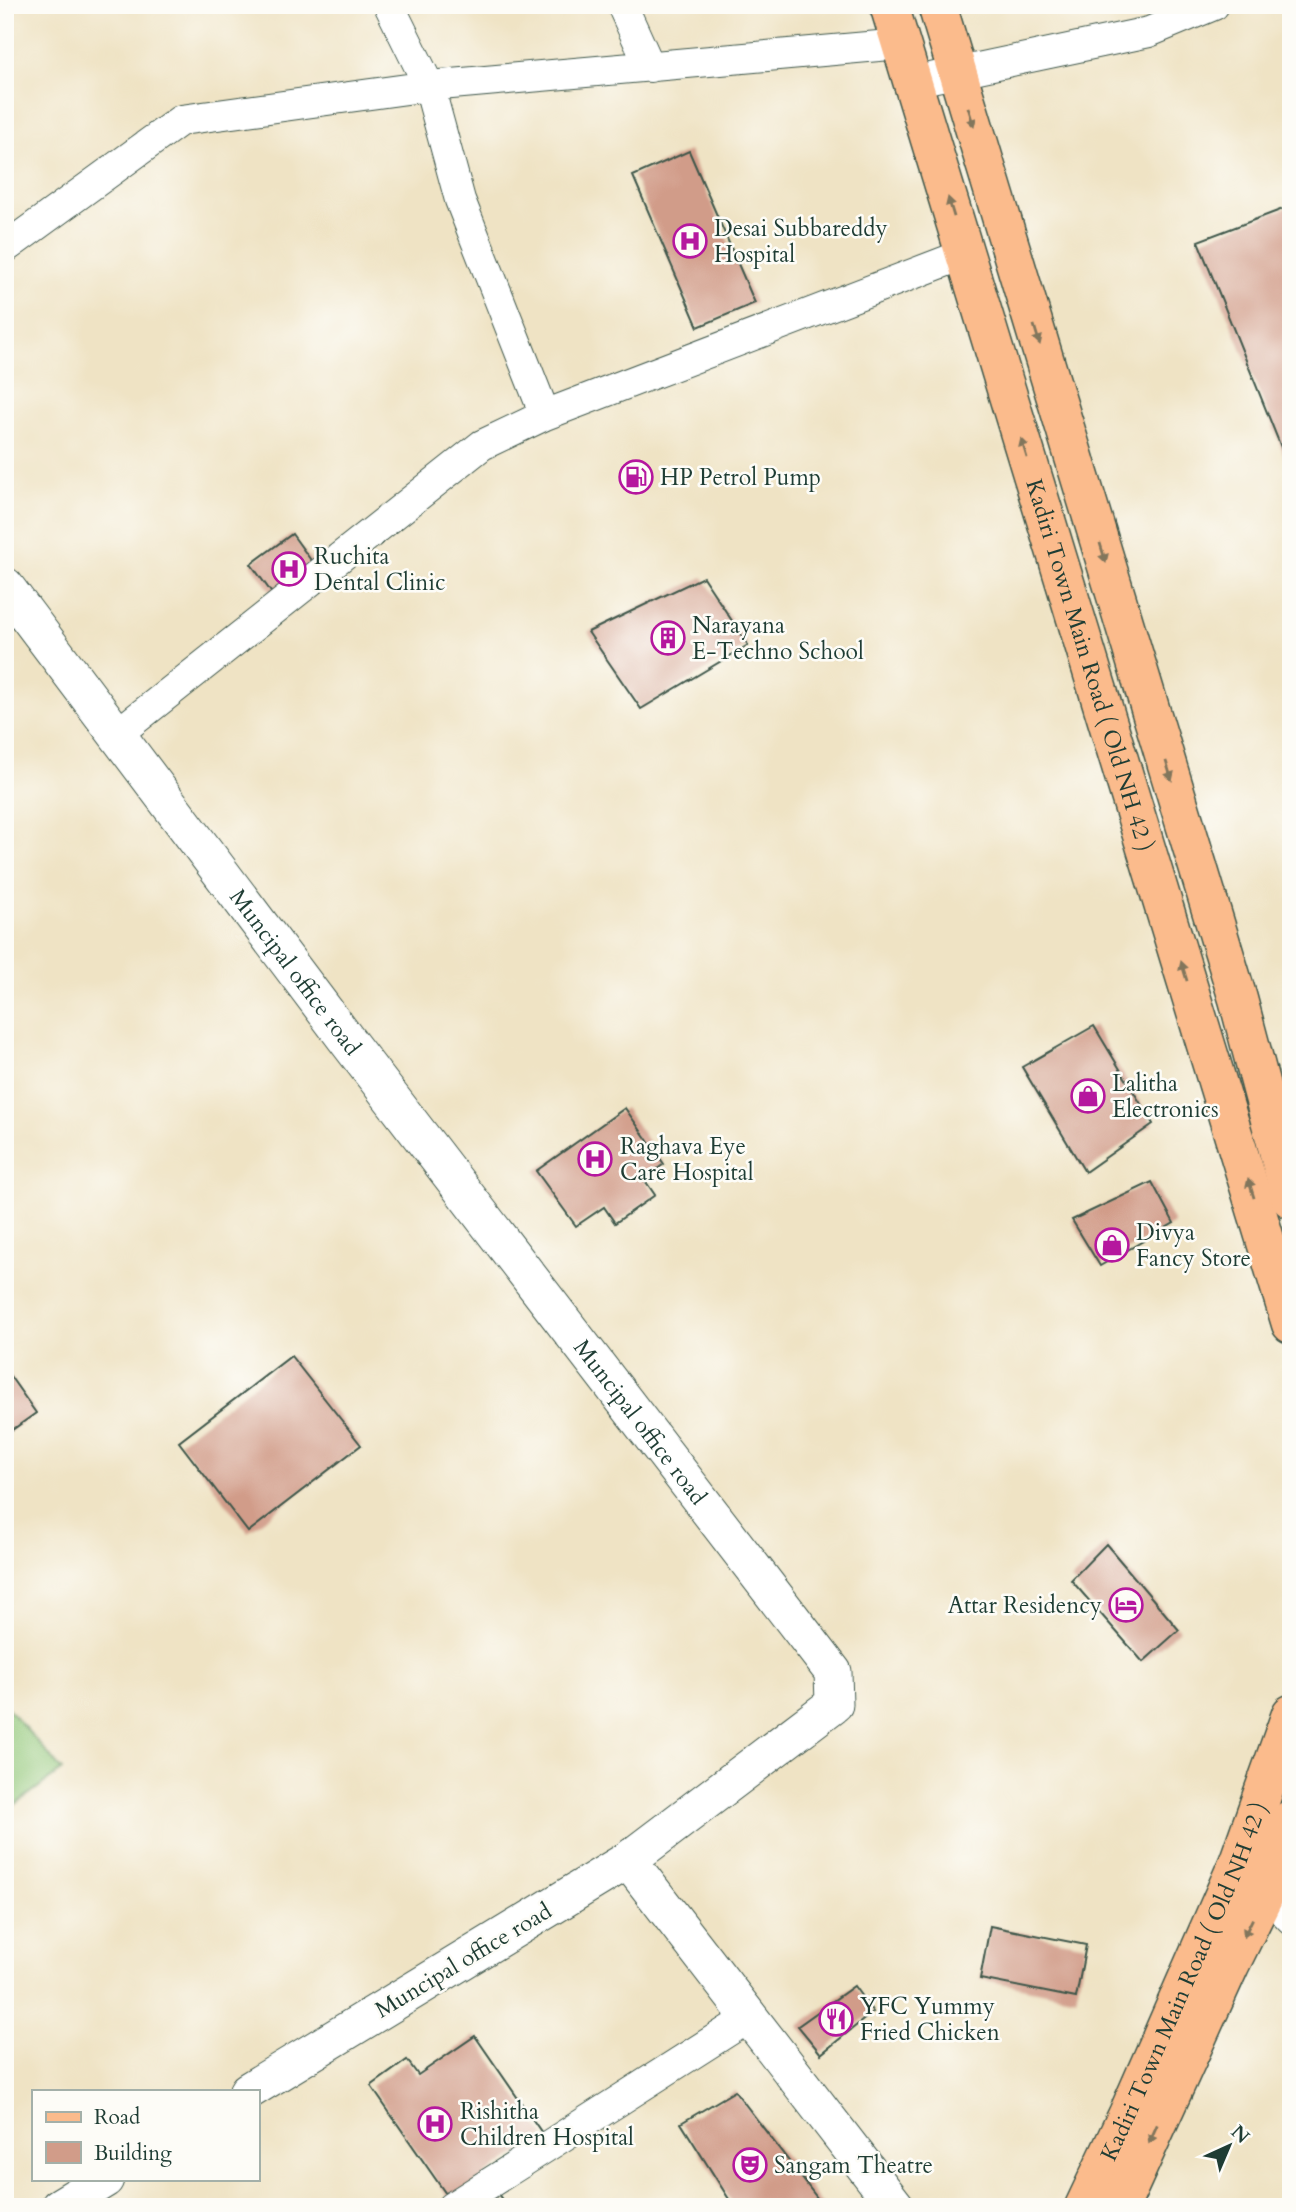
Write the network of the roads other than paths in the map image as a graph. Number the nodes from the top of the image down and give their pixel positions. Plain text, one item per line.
1 (389, 5) edge
2 (622, 5) edge
3 (889, 5) edge
4 (937, 5) edge
5 (1213, 5) edge
6 (901, 44) junction
7 (650, 67) junction
8 (958, 72) junction
9 (912, 82) junction
10 (429, 86) junction
11 (5, 248) edge
12 (965, 254) junction
13 (545, 415) junction
14 (5, 586) edge
15 (117, 734) junction
16 (1291, 1199) edge
17 (1291, 1324) edge
18 (1291, 1714) edge
19 (1291, 1819) edge
20 (628, 1860) junction
21 (1238, 1863) junction
22 (1278, 1906) edge
23 (750, 2017) junction
24 (250, 2090) edge
25 (103, 2180) edge
26 (59, 2207) edge
27 (452, 2207) edge
28 (896, 2207) edge
29 (1084, 2207) edge
30 (1120, 2207) edge

1 - 10 street
2 - 7 street
3 - 6 main road, Kadiri Town Main Road ( Old NH 42 )
4 - 8 main road, Kadiri Town Main Road ( Old NH 42 )
5 - 8 street
6 - 7 street
6 - 9 main road, Kadiri Town Main Road ( Old NH 42 )
7 - 10 street
8 - 9 street
8 -> 16 main road, Kadiri Town Main Road ( Old NH 42 )
12 -> 9 main road, Kadiri Town Main Road ( Old NH 42 )
10 - 11 street
10 - 13 street
12 - 13 street
17 -> 12 main road, Kadiri Town Main Road ( Old NH 42 )
13 - 15 street
14 - 15 street, Muncipal office road
15 - 20 street, Muncipal office road
18 - 21 main road, Kadiri Town Main Road ( Old NH 42 )
19 - 22 main road, Kadiri Town Main Road ( Old NH 42 )
20 - 23 street
20 - 24 street, Muncipal office road
21 - 22 street
21 - 29 main road, Kadiri Town Main Road ( Old NH 42 )
22 -> 30 main road, Kadiri Town Main Road ( Old NH 42 )
23 - 27 street
23 - 28 street
25 - 26 street

